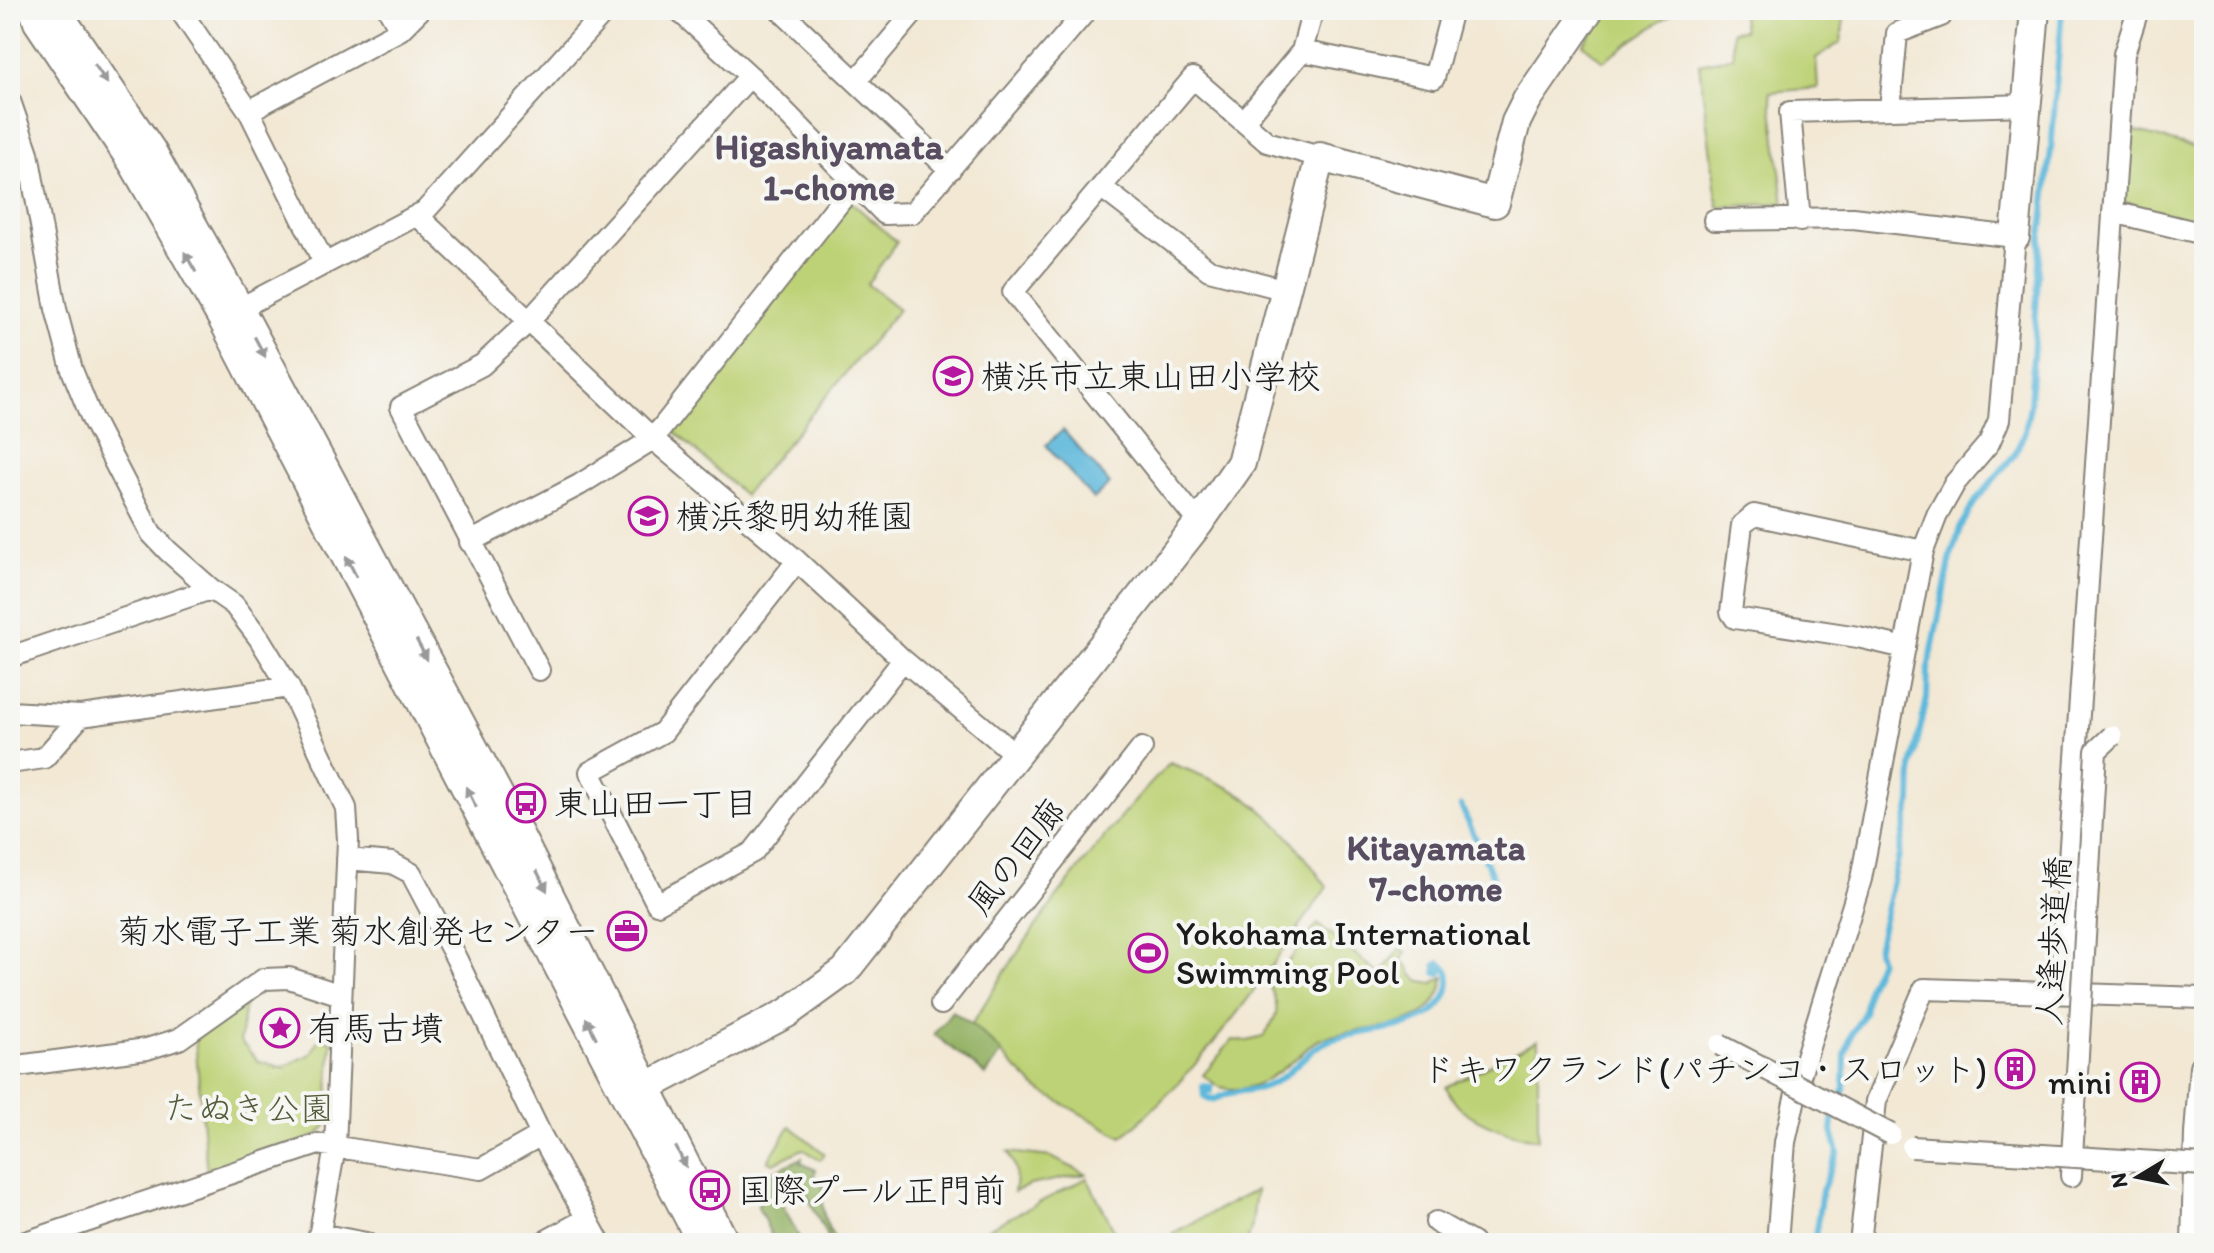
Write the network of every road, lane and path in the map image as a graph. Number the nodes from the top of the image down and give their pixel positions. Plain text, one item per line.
1 (34, 10) edge
2 (56, 10) edge
3 (180, 10) edge
4 (389, 10) edge
5 (420, 10) edge
6 (606, 10) edge
7 (678, 10) edge
8 (780, 10) edge
9 (916, 10) edge
10 (1087, 10) edge
11 (1313, 10) edge
12 (1452, 10) edge
13 (1589, 10) edge
14 (1942, 10) edge
15 (2035, 10) edge
16 (2138, 10) edge
17 (400, 30) junction
18 (1302, 51) junction
19 (750, 76) junction
20 (857, 80) junction
21 (10, 101) edge
22 (2027, 105) junction
23 (1890, 109) junction
24 (249, 111) junction
25 (1245, 120) junction
26 (1320, 157) junction
27 (950, 170) junction
28 (854, 184) junction
29 (1101, 187) junction
30 (2113, 212) junction
31 (417, 215) junction
32 (1714, 220) dead end
33 (1800, 221) junction
34 (2204, 234) edge
35 (2015, 237) junction
36 (324, 263) junction
37 (1286, 290) junction
38 (231, 313) junction
39 (528, 322) junction
40 (653, 439) junction
41 (1199, 523) junction
42 (470, 542) junction
43 (1923, 551) junction
44 (797, 561) junction
45 (211, 589) junction
46 (1905, 648) junction
47 (10, 657) edge
48 (903, 660) junction
49 (539, 670) dead end
50 (289, 687) junction
51 (10, 712) edge
52 (81, 716) junction
53 (2112, 736) dead end
54 (1142, 748) dead end
55 (1015, 754) junction
56 (10, 763) edge
57 (347, 859) junction
58 (2060, 992) junction
59 (341, 995) junction
60 (2204, 998) edge
61 (941, 1004) dead end
62 (1720, 1045) dead end
63 (10, 1067) edge
64 (2204, 1067) edge
65 (636, 1092) junction
66 (541, 1135) junction
67 (335, 1147) junction
68 (2204, 1165) edge
69 (2071, 1167) junction
70 (586, 1219) junction
71 (1436, 1222) dead end
72 (319, 1239) edge
73 (23, 1243) edge
74 (366, 1243) edge
75 (542, 1243) edge
76 (600, 1243) edge
77 (702, 1243) edge
78 (725, 1243) edge
79 (1473, 1243) edge
80 (1777, 1243) edge
81 (1860, 1243) edge
82 (2196, 1243) edge

38 -> 1 street
2 -> 38 street
3 - 24 street
4 - 17 street
5 - 17 street
6 - 31 street
7 - 19 street
8 - 20 street
9 - 20 street
10 - 27 street
11 - 18 street
12 - 18 street
13 - 26 street
14 - 23 street
15 - 22 street
16 - 30 street
17 - 24 street
18 - 25 street
19 - 28 street
19 - 39 street
20 - 27 street
21 - 45 street
22 - 23 street
22 - 35 street
23 - 33 street
24 - 36 street
25 - 26 street
25 - 29 street
26 - 37 street
27 - 28 street
28 - 40 street
29 - 37 street
29 - 41 street
30 - 34 street
30 - 58 street
31 - 36 street
31 - 39 street
32 - 33 street
33 - 35 street
35 - 43 street
36 - 38 street
37 - 41 street
38 - 65 street
39 - 40 street
39 - 42 street
40 - 42 street
40 - 44 street
41 - 55 street
42 - 49 street
43 - 46 street
43 - 46 street
44 - 48 street
44 - 48 street
45 - 47 street
45 - 50 street
46 - 80 street
48 - 55 street
50 - 52 street
50 - 57 street
51 - 52 street
52 - 56 street
53 - 69 street, 人逢歩道橋, bridge
54 - 61 street, 風の回廊
55 - 65 street
57 - 59 street
57 - 66 street
58 - 60 street
58 - 81 street
59 - 63 street
59 - 67 street
62 - 69 street, bridge
64 - 82 street
65 - 77 street
65 -> 78 street
66 - 67 street
66 - 70 street
67 - 72 street
67 - 73 street
68 - 69 street, bridge
70 - 75 street
70 - 76 street
71 - 79 street
72 - 74 street

